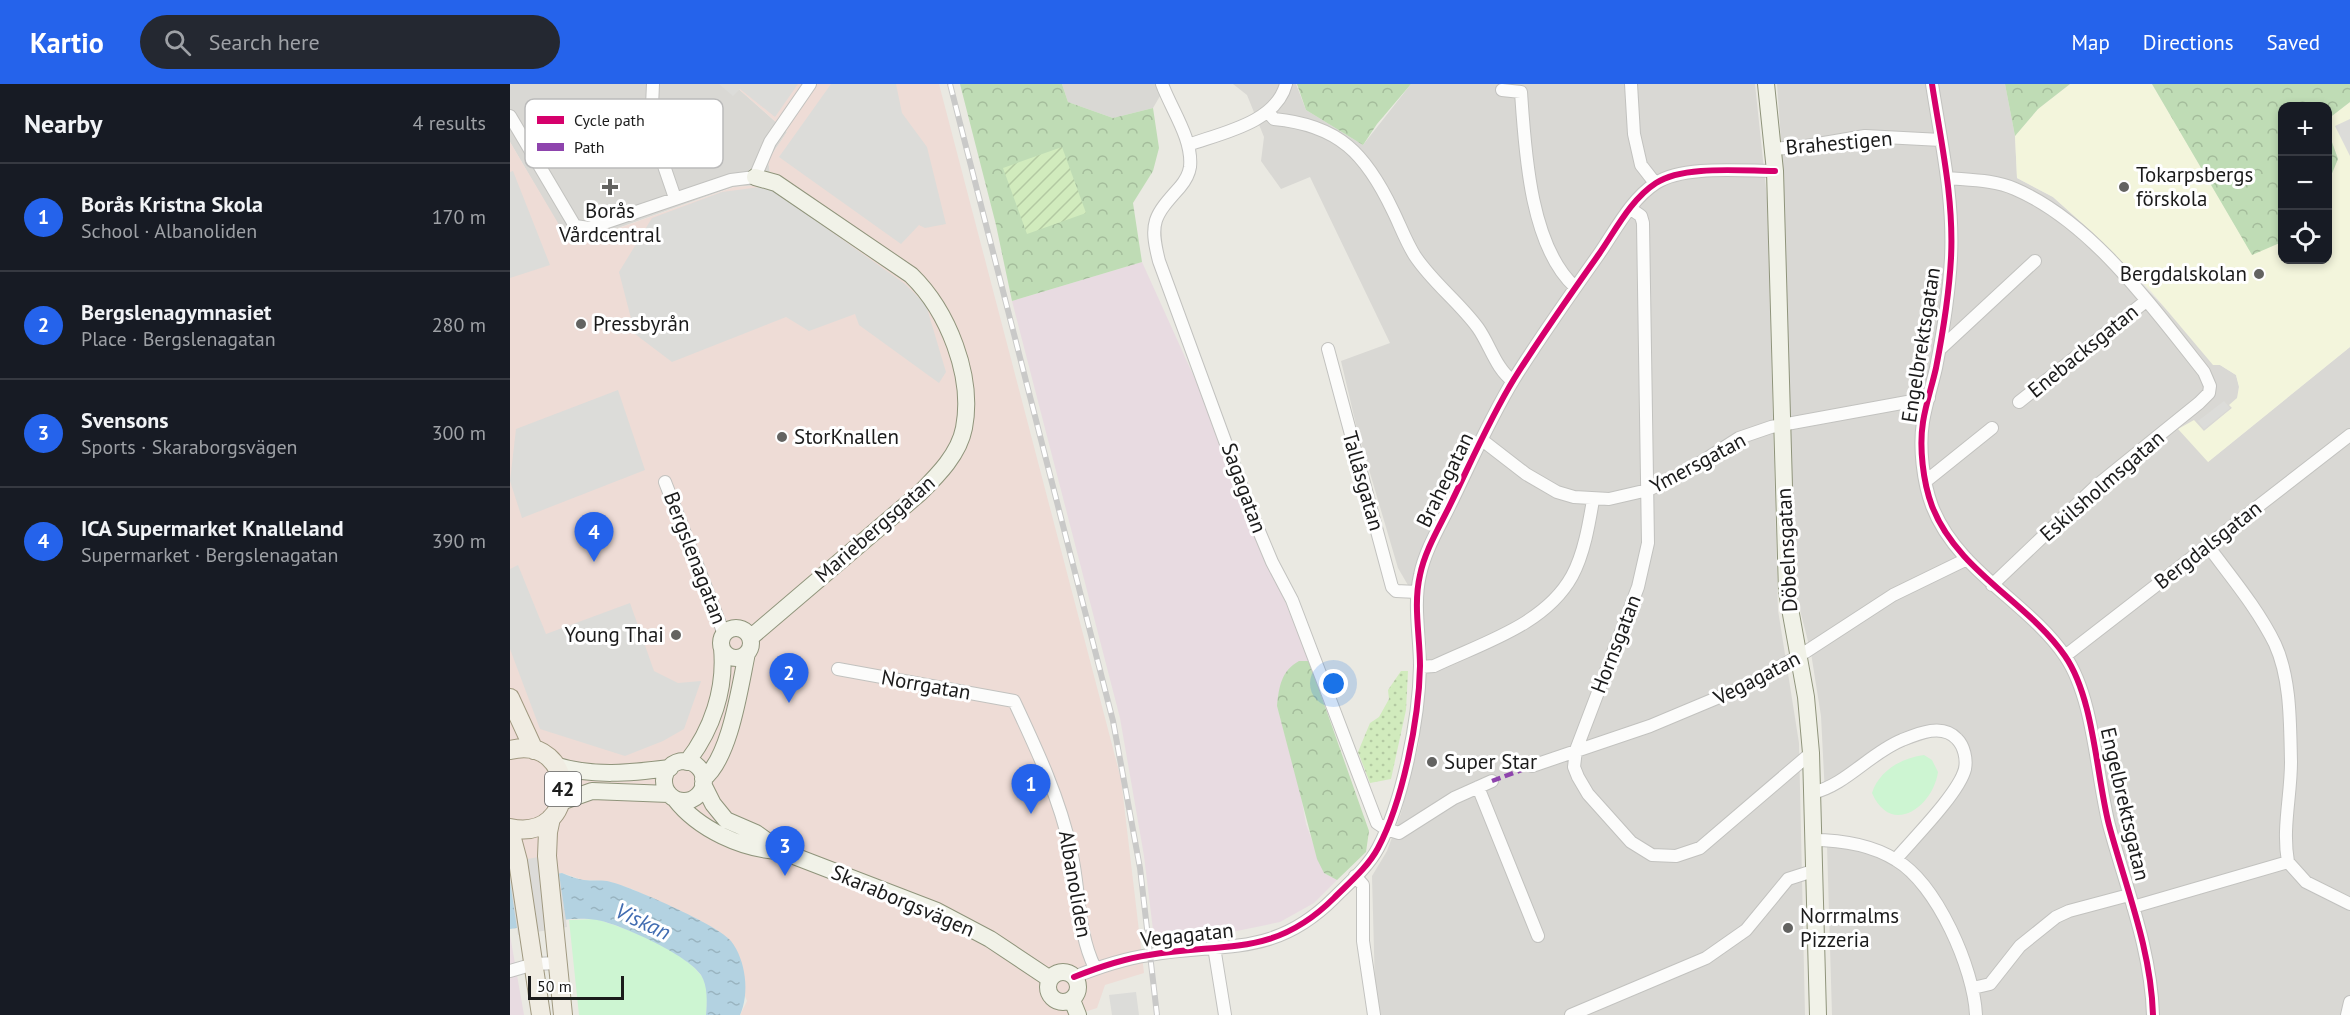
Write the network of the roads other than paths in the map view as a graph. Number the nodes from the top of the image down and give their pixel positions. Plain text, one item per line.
1 (653, 84) edge
2 (810, 84) edge
3 (1162, 84) edge
4 (1286, 84) edge
5 (1631, 84) edge
6 (1766, 84) edge
7 (1932, 84) edge
8 (1502, 90) dead end
9 (652, 99) edge
10 (1268, 112) junction
11 (510, 116) edge
12 (1941, 140) junction
13 (525, 141) edge
14 (1188, 146) junction
15 (1774, 149) junction
16 (541, 168) edge
17 (665, 168) edge
18 (1775, 171) junction
19 (755, 177) junction
20 (1948, 178) junction
21 (1655, 183) junction
22 (675, 198) junction
23 (1631, 208) junction
24 (2035, 261) dead end
25 (1575, 287) junction
26 (2146, 300) junction
27 (1328, 349) dead end
28 (1940, 349) junction
29 (1513, 381) junction
30 (1929, 398) junction
31 (2019, 402) dead end
32 (1783, 425) junction
33 (1992, 428) dead end
34 (2350, 435) edge
35 (1482, 440) junction
36 (1926, 481) junction
37 (665, 482) dead end
38 (1648, 490) junction
39 (1593, 500) junction
40 (2208, 546) junction
41 (1967, 559) junction
42 (1992, 585) junction
43 (1417, 592) junction
44 (723, 641) junction
45 (749, 645) junction
46 (2065, 656) junction
47 (1798, 657) junction
48 (1420, 667) junction
49 (838, 669) dead end
50 (510, 698) edge
51 (1014, 701) joint
52 (510, 750) edge
53 (534, 750) junction
54 (1576, 750) junction
55 (1811, 753) junction
56 (687, 762) junction
57 (555, 765) junction
58 (1532, 766) dead end
59 (670, 768) junction
60 (703, 781) junction
61 (1492, 781) dead end
62 (1478, 787) junction
63 (1812, 793) junction
64 (672, 796) junction
65 (561, 802) junction
66 (551, 818) junction
67 (1386, 829) junction
68 (510, 830) edge
69 (1812, 840) junction
70 (781, 851) junction
71 (1896, 859) junction
72 (2288, 862) junction
73 (1813, 870) junction
74 (1355, 876) junction
75 (2131, 901) junction
76 (2350, 904) edge
77 (1303, 925) joint
78 (1538, 936) dead end
79 (1214, 948) junction
80 (557, 963) junction
81 (534, 964) junction
82 (1095, 968) junction
83 (510, 971) edge
84 (1074, 977) junction
85 (1050, 980) junction
86 (1973, 988) junction
87 (2350, 1002) edge
88 (1075, 1007) edge
89 (541, 1015) edge
90 (563, 1015) edge
91 (1225, 1015) edge
92 (1374, 1015) edge
93 (1571, 1015) edge
94 (1818, 1015) edge
95 (1976, 1015) edge
96 (2153, 1015) edge
97 (2346, 1015) edge

1 - 9 street
2 - 19 street
3 - 14 street
4 - 10 street
5 - 21 street
6 - 15 street, Döbelnsgatan
7 - 12 street, Engelbrektsgatan
8 - 25 street
10 - 14 street
10 - 29 street
11 - 13 street
12 - 15 street, Brahestigen
12 - 20 street, Engelbrektsgatan
14 - 67 street, Sagagatan
15 - 18 street, Döbelnsgatan
16 - 22 street
17 - 22 street
18 - 21 street, Brahegatan
18 - 32 street, Döbelnsgatan
19 - 22 street
19 - 45 street, Mariebergsgatan
20 - 26 street
20 - 28 street, Engelbrektsgatan
21 - 23 street, Brahegatan
23 - 25 street, Brahegatan
23 - 38 street, Hornsgatan
24 - 28 street
25 - 29 street, Brahegatan
26 - 31 street, Enebacksgatan
26 - 42 street, Eskilsholmsgatan
27 - 43 street, Tallåsgatan
28 - 30 street, Engelbrektsgatan
29 - 35 street, Brahegatan
30 - 32 street, Ymersgatan
30 - 36 street, Engelbrektsgatan
32 - 38 street, Ymersgatan
32 - 47 street, Döbelnsgatan
33 - 36 street
34 - 40 street, Bergdalsgatan
35 - 39 street, Ymersgatan
35 - 43 street, Brahegatan
36 - 41 street, Engelbrektsgatan
37 - 44 street, Bergslenagatan
38 - 39 street, Ymersgatan
38 - 54 street, Hornsgatan
39 - 48 street
40 - 46 street, Bergdalsgatan
40 - 72 street
41 - 42 street, Engelbrektsgatan
41 - 47 street, Vegagatan
42 - 46 street, Engelbrektsgatan
43 - 48 street, Brahegatan
44 - 45 street
44 - 45 street
44 - 56 street, Bergslenagatan
45 - 60 street
46 - 75 street, Engelbrektsgatan
47 - 54 street, Vegagatan
47 - 55 street, Döbelnsgatan
48 - 67 street, Brahegatan
49 - 51 street, Norrgatan
50 - 53 main road, 42
51 - 82 street, Albanoliden
52 - 53 main road, 42
53 - 57 main road, 42
54 - 55 street, Hornsgatan
54 - 58 street, Vegagatan
55 - 63 street, Döbelnsgatan
56 - 59 street
56 - 60 street
57 - 59 street
57 - 65 main road, 42
59 - 64 street
60 - 64 street
60 - 70 street, Skaraborgsvägen
61 - 62 street
62 - 67 street
62 - 78 street
63 - 69 street, Döbelnsgatan
63 - 71 street
64 - 65 street
64 - 70 street, Skaraborgsvägen
65 - 66 main road, 42
66 - 68 main road, 42
66 - 80 main road, 42
67 - 74 street, Brahegatan
68 - 81 main road, 42
69 - 71 street
69 - 73 street, Döbelnsgatan
70 - 85 street, Skaraborgsvägen
71 - 86 street
72 - 75 street
72 - 76 street
73 - 93 street
73 - 94 street, Döbelnsgatan
74 - 77 street, Brahegatan
74 - 92 street
75 - 86 street
75 - 96 street, Engelbrektsgatan
77 - 79 street, Vegagatan
79 - 82 street, Vegagatan
79 - 91 street
80 - 81 street
80 - 90 main road, 42
81 - 83 street
81 - 89 main road, 42
82 - 84 street, Vegagatan
84 - 85 street
84 - 88 street
85 - 88 street
86 - 95 street
87 - 97 street

